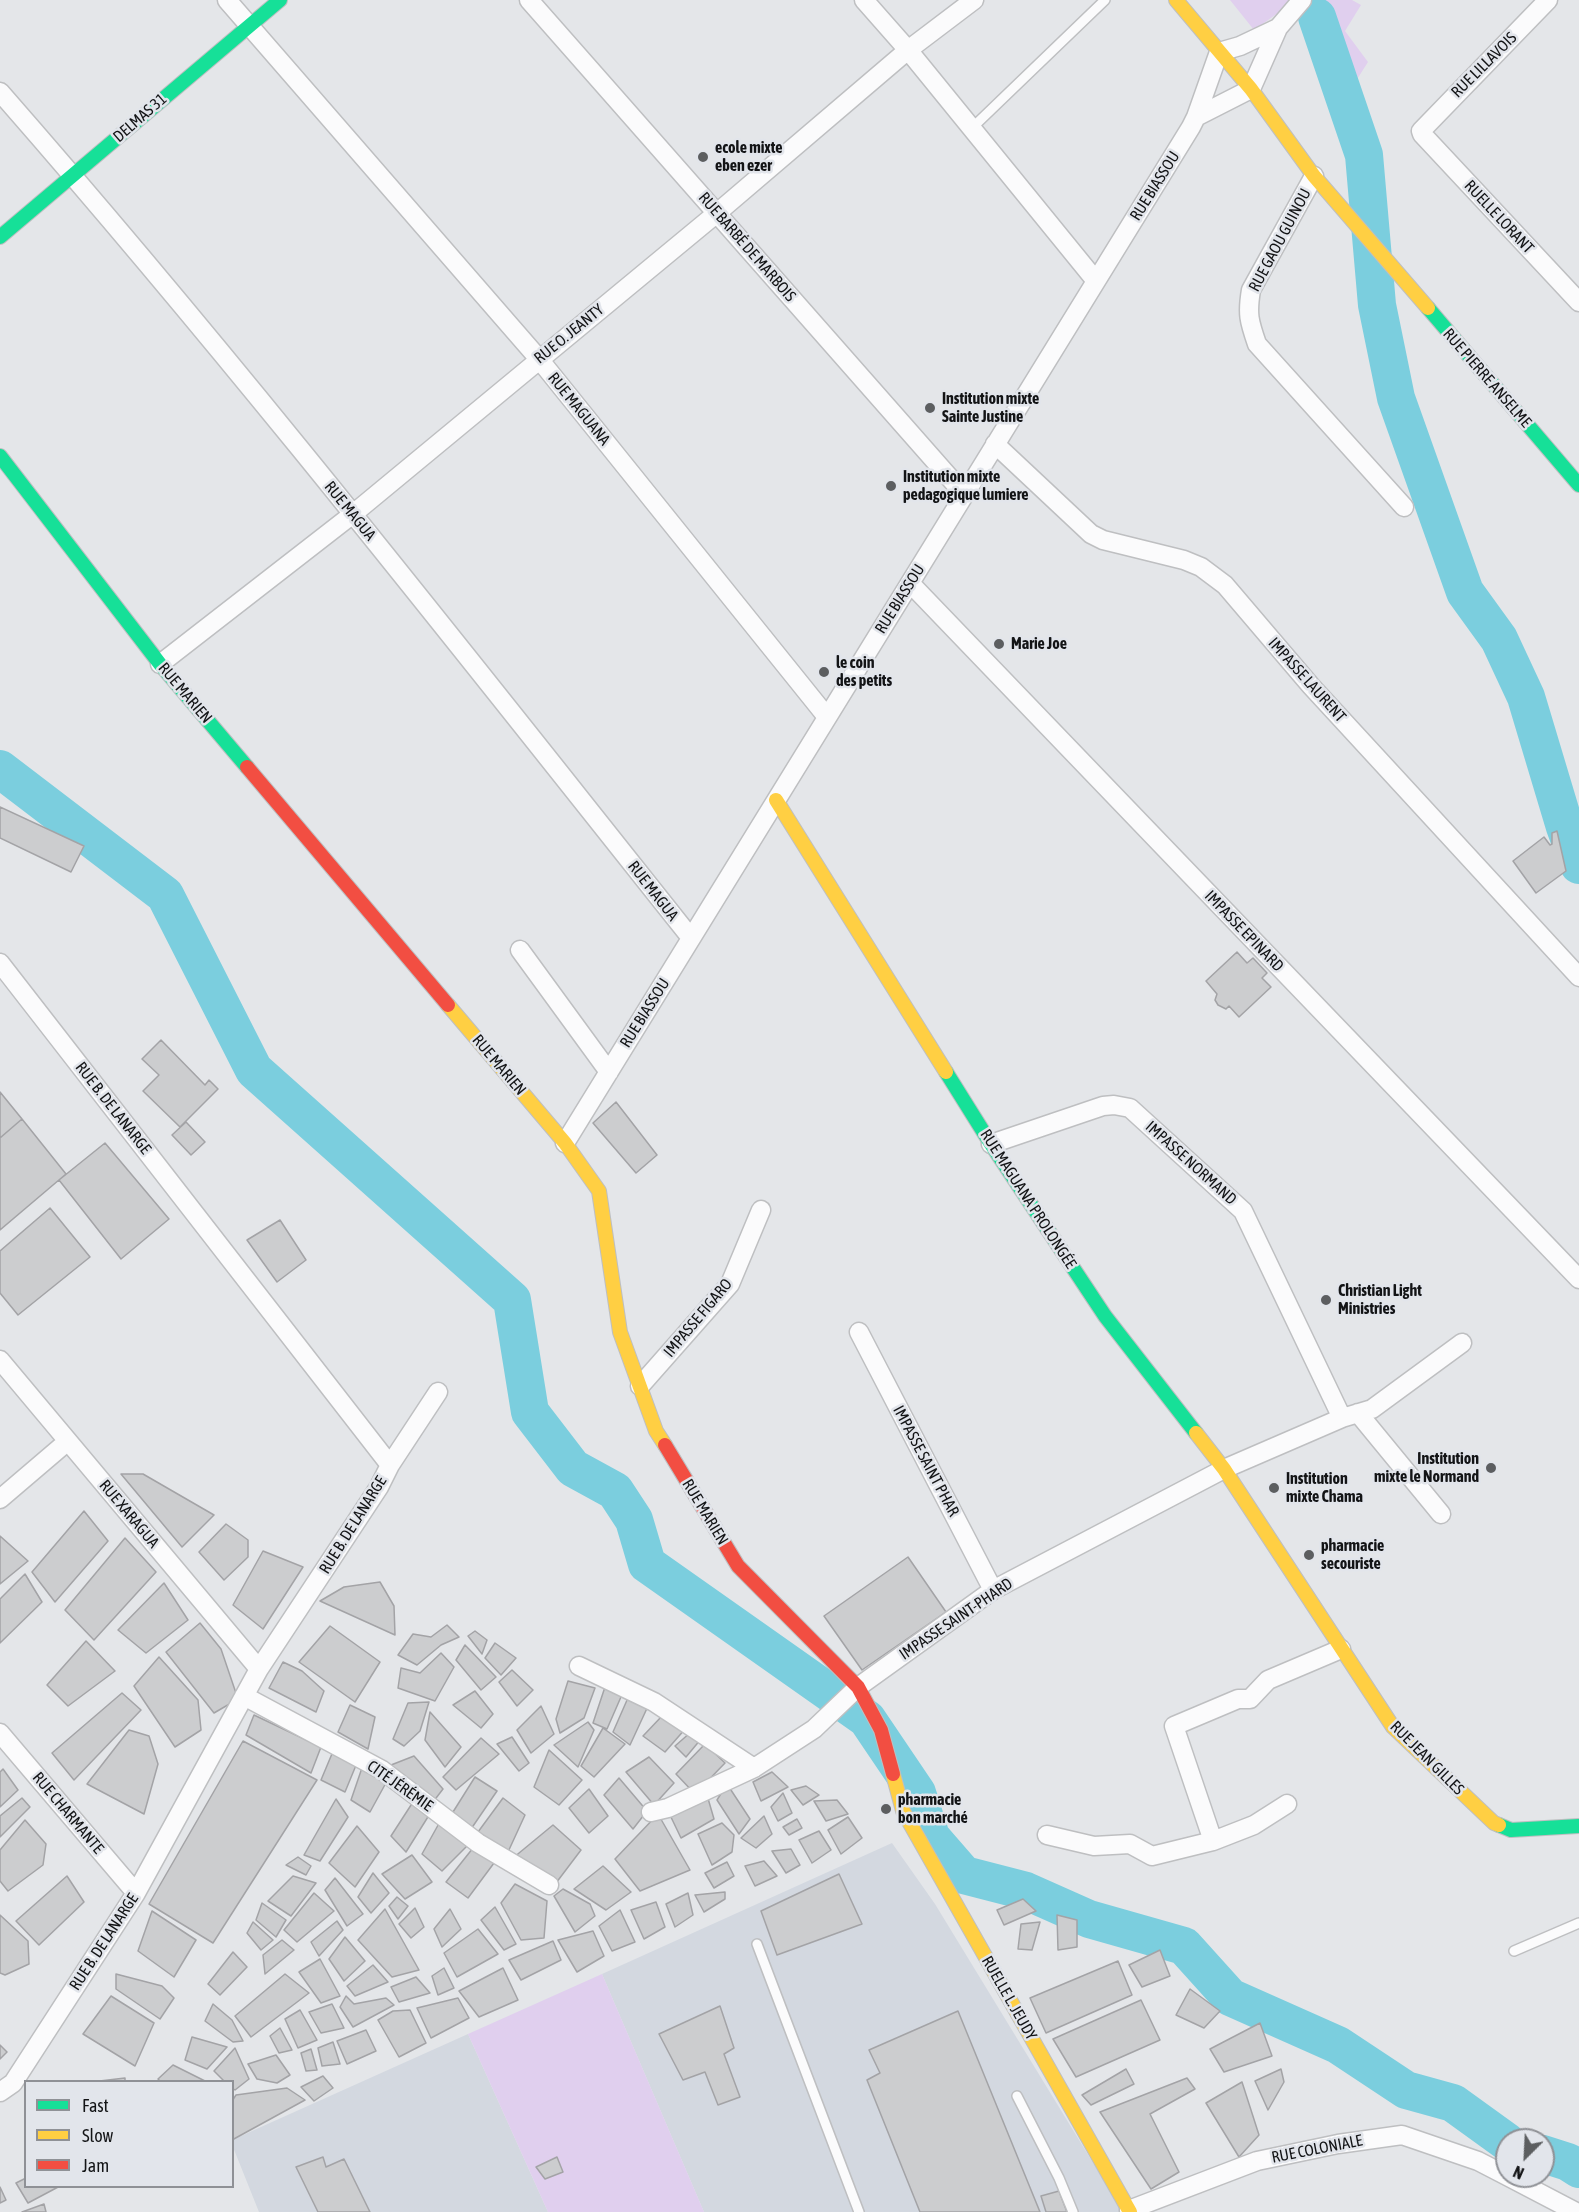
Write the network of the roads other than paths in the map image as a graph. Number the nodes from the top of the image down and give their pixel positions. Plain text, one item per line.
1 (227, 0) edge
2 (280, 0) edge
3 (529, 0) edge
4 (864, 0) edge
5 (974, 0) edge
6 (1105, 0) edge
7 (1176, 0) edge
8 (1302, 0) edge
9 (1548, 0) edge
10 (250, 24) junction
11 (1278, 28) junction
12 (908, 50) junction
13 (1219, 52) junction
14 (1251, 89) junction
15 (0, 92) edge
16 (1197, 117) junction
17 (972, 128) junction
18 (1421, 131) joint
19 (73, 176) junction
20 (1314, 176) junction
21 (717, 213) junction
22 (0, 237) edge
23 (1096, 281) junction
24 (1579, 302) edge
25 (539, 359) junction
26 (995, 444) junction
27 (0, 456) edge
28 (1579, 485) edge
29 (964, 494) junction
30 (1404, 507) dead end
31 (353, 514) junction
32 (910, 583) junction
33 (160, 664) junction
34 (827, 717) junction
35 (776, 800) junction
36 (691, 938) junction
37 (520, 950) dead end
38 (0, 963) edge
39 (1579, 976) edge
40 (609, 1072) junction
41 (565, 1143) junction
42 (991, 1144) junction
43 (761, 1210) dead end
44 (1579, 1279) edge
45 (859, 1332) dead end
46 (1462, 1343) dead end
47 (0, 1360) edge
48 (640, 1386) junction
49 (438, 1392) dead end
50 (1350, 1415) junction
51 (68, 1441) junction
52 (390, 1465) junction
53 (1224, 1469) junction
54 (0, 1499) edge
55 (1441, 1514) dead end
56 (1300, 1585) joint
57 (993, 1590) junction
58 (1341, 1649) junction
59 (579, 1666) dead end
60 (259, 1669) junction
61 (858, 1687) junction
62 (244, 1696) junction
63 (881, 1730) joint
64 (0, 1733) edge
65 (754, 1768) junction
66 (1287, 1804) dead end
67 (651, 1812) dead end
68 (1579, 1826) edge
69 (1047, 1834) dead end
70 (1213, 1841) junction
71 (549, 1886) dead end
72 (136, 1893) junction
73 (1579, 1923) edge
74 (757, 1944) dead end
75 (1514, 1951) dead end
76 (0, 2092) edge
77 (1017, 2096) dead end
78 (1495, 2170) edge
79 (1530, 2188) edge
80 (1129, 2211) edge
81 (859, 2212) edge
82 (1073, 2212) edge
83 (1576, 2212) edge

1 - 10 street, RUE MAGUANA
2 - 10 street, DELMAS 31
3 - 21 street, RUE BARBÉ DE MARBOIS
4 - 12 street
5 - 12 street, RUE O. JEANTY
6 - 17 lane
7 - 13 street, RUE GAOU GUINOU
8 - 11 street
9 - 18 street, RUE LILLAVOIS
10 - 19 street, DELMAS 31
10 - 25 street, RUE MAGUANA
11 - 13 street
11 - 14 street
12 - 17 street
12 - 21 street, RUE O. JEANTY
13 - 14 street, RUE GAOU GUINOU
13 - 16 street, RUE BIASSOU
14 - 16 street
14 - 20 street, RUE GAOU GUINOU
15 - 19 street, RUE MAGUA
16 - 23 street, RUE BIASSOU
17 - 23 street
18 - 24 street, RUELLE LORANT
19 - 22 street, DELMAS 31
19 - 31 street, RUE MAGUA
20 - 28 street, RUE PIERRE ANSELME
20 - 30 street, RUE GAOU GUINOU
21 - 25 street, RUE O. JEANTY
21 - 29 street, RUE BARBÉ DE MARBOIS
23 - 26 street, RUE BIASSOU
25 - 31 street, RUE O. JEANTY
25 - 34 street, RUE MAGUANA
26 - 29 street, RUE BIASSOU
26 - 39 street, IMPASSE LAURENT
27 - 33 street, RUE MARIEN
29 - 32 street, RUE BIASSOU
31 - 33 street, RUE O. JEANTY
31 - 36 street, RUE MAGUA
32 - 34 street, RUE BIASSOU
32 - 44 street, IMPASSE EPINARD
33 - 41 street, RUE MARIEN
34 - 35 street, RUE BIASSOU
35 - 36 street, RUE BIASSOU
35 - 42 street, RUE MAGUANA PROLONGÉE
36 - 40 street, RUE BIASSOU
37 - 40 street
38 - 52 street, RUE B. DE LANARGE
40 - 41 street, RUE BIASSOU
41 - 48 street, RUE MARIEN
42 - 50 street, IMPASSE NORMAND
42 - 53 street, RUE MAGUANA PROLONGÉE
43 - 48 street, IMPASSE FIGARO
45 - 57 street, IMPASSE SAINT PHAR
46 - 50 street, IMPASSE SAINT-PHARD
47 - 51 street, RUE XARAGUA
48 - 61 street, RUE MARIEN
49 - 52 street
50 - 53 street, IMPASSE SAINT-PHARD
50 - 55 street, IMPASSE NORMAND
51 - 54 street
51 - 60 street, RUE XARAGUA
52 - 60 street, RUE B. DE LANARGE
53 - 56 street, RUE MAGUANA PROLONGÉE
53 - 57 street, IMPASSE SAINT-PHARD
56 - 58 street, RUE JEAN GILLES
57 - 61 street, IMPASSE SAINT-PHARD
58 - 68 street, RUE JEAN GILLES
58 - 70 street
59 - 65 street
60 - 62 street, RUE B. DE LANARGE
61 - 63 street, RUE MARIEN
61 - 65 street, IMPASSE SAINT-PHARD
62 - 71 street, CITÉ JÉRÉMIE
62 - 72 street, RUE B. DE LANARGE
63 - 80 street, RUELLE L. JEUDY
64 - 72 street, RUE CHARMANTE
65 - 67 street, IMPASSE SAINT-PHARD
66 - 70 street
69 - 70 street
72 - 76 street, RUE B. DE LANARGE
73 - 75 lane
74 - 81 lane
77 - 82 lane
78 - 80 street, RUE COLONIALE
79 - 83 street, RUE COLONIALE

